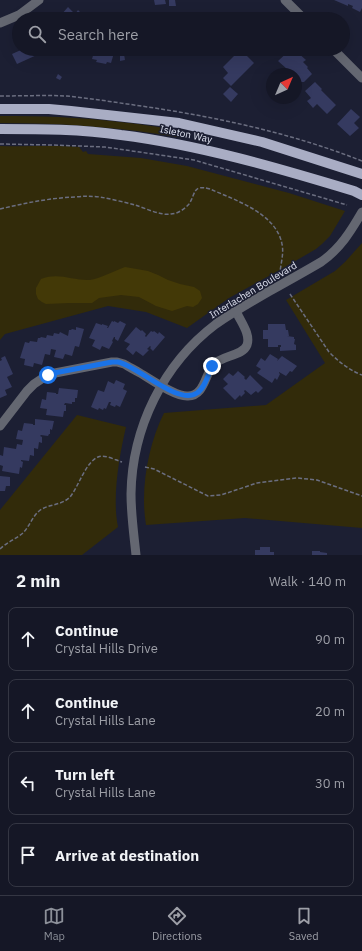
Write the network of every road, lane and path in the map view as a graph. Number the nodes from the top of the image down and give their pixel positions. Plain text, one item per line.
1 (39, 0) edge
2 (285, 0) edge
3 (23, 12) edge
4 (297, 12) edge
5 (12, 18) edge
6 (0, 23) edge
7 (340, 56) edge
8 (362, 78) edge
9 (0, 109) edge
10 (0, 129) edge
11 (0, 144) edge
12 (362, 174) edge
13 (362, 195) edge
14 (347, 205) dead end
15 (0, 209) edge
16 (362, 212) edge
17 (280, 272) dead end
18 (290, 294) dead end
19 (236, 311) junction
20 (362, 375) edge
21 (162, 386) junction
22 (0, 426) edge
23 (122, 462) dead end
24 (145, 467) dead end
25 (362, 496) edge
26 (0, 549) edge
27 (136, 555) edge

1 - 3 street
2 - 4 street
5 - 6 street
7 - 8 street
9 - 12 main road, Isleton Way
10 - 13 main road, Isleton Way
11 - 14 path
15 - 17 path
16 - 19 street, Interlachen Boulevard
18 - 20 path
19 - 21 street, Interlachen Boulevard
19 - 21 street
21 - 22 street
21 - 27 street, Interlachen Boulevard
23 - 26 path
24 - 25 path

